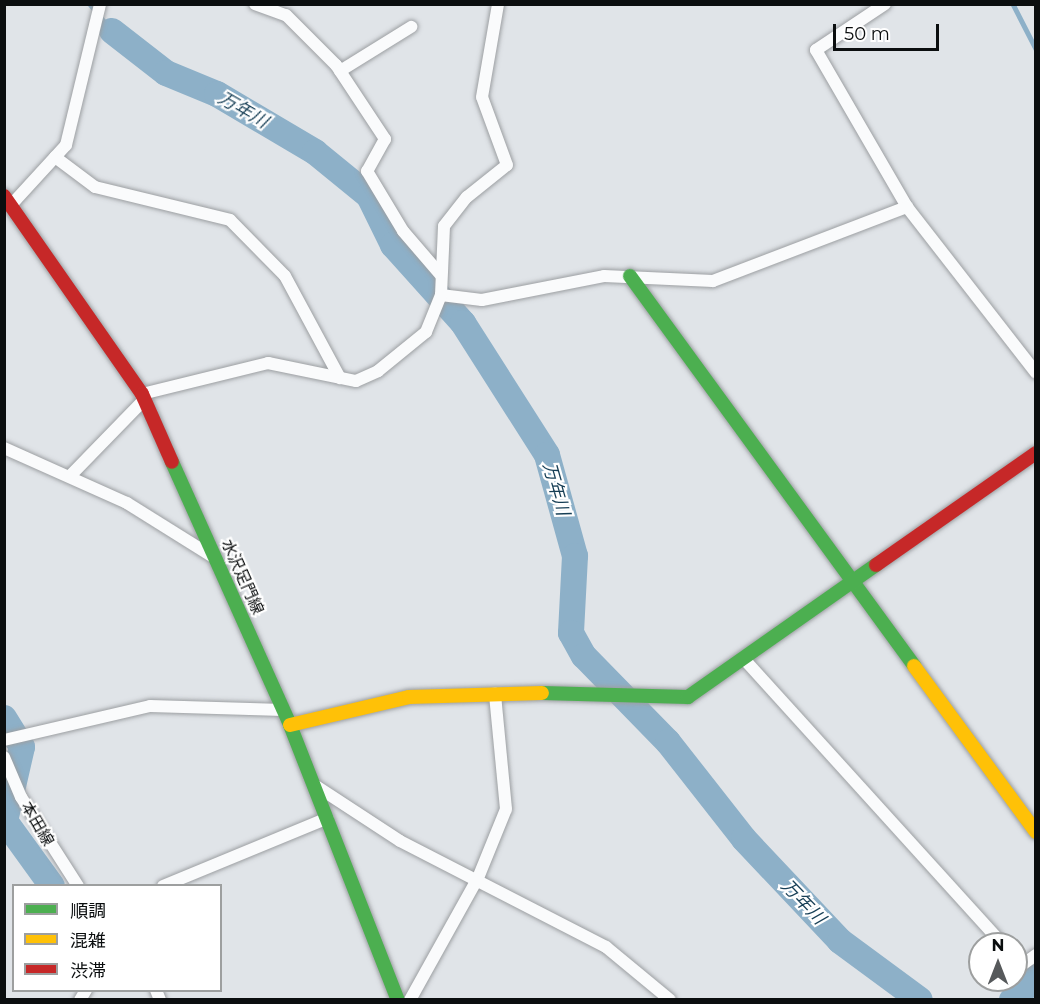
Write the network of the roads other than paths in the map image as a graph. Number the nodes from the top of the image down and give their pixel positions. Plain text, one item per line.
1 (100, 4) edge
2 (255, 4) edge
3 (498, 4) edge
4 (885, 4) edge
5 (411, 27) dead end
6 (340, 71) junction
7 (56, 157) junction
8 (8, 200) edge
9 (907, 207) junction
10 (440, 274) junction
11 (630, 276) junction
12 (441, 295) junction
13 (1035, 373) edge
14 (340, 378) junction
15 (143, 397) junction
16 (4, 448) edge
17 (1035, 453) edge
18 (71, 476) junction
19 (215, 558) junction
20 (852, 580) junction
21 (743, 658) junction
22 (495, 694) junction
23 (283, 710) junction
24 (290, 725) junction
25 (5, 740) edge
26 (6, 765) edge
27 (316, 786) junction
28 (328, 818) junction
29 (1035, 832) edge
30 (478, 878) junction
31 (77, 884) edge
32 (165, 884) edge
33 (991, 932) edge
34 (398, 999) edge
35 (410, 999) edge
36 (670, 999) edge

1 - 7 street
2 - 6 street
3 - 10 street
4 - 9 street
5 - 6 street
6 - 10 street
7 - 8 street
7 - 14 street
8 - 15 street, 水沢足門線
9 - 11 street
9 - 13 street
10 - 12 street
11 - 12 street
11 - 20 street
12 - 14 street
14 - 15 street
15 - 18 street
15 - 19 street, 水沢足門線
16 - 18 street
17 - 20 street
18 - 19 street
19 - 23 street, 水沢足門線
20 - 21 street
20 - 29 street
21 - 22 street
21 - 33 street
22 - 24 street
22 - 30 street
23 - 24 street, 水沢足門線
23 - 25 street
24 - 27 street, 水沢足門線
26 - 31 street, 本田線
27 - 28 street, 水沢足門線
27 - 30 street
28 - 32 street
28 - 34 street, 水沢足門線
30 - 35 street
30 - 36 street

